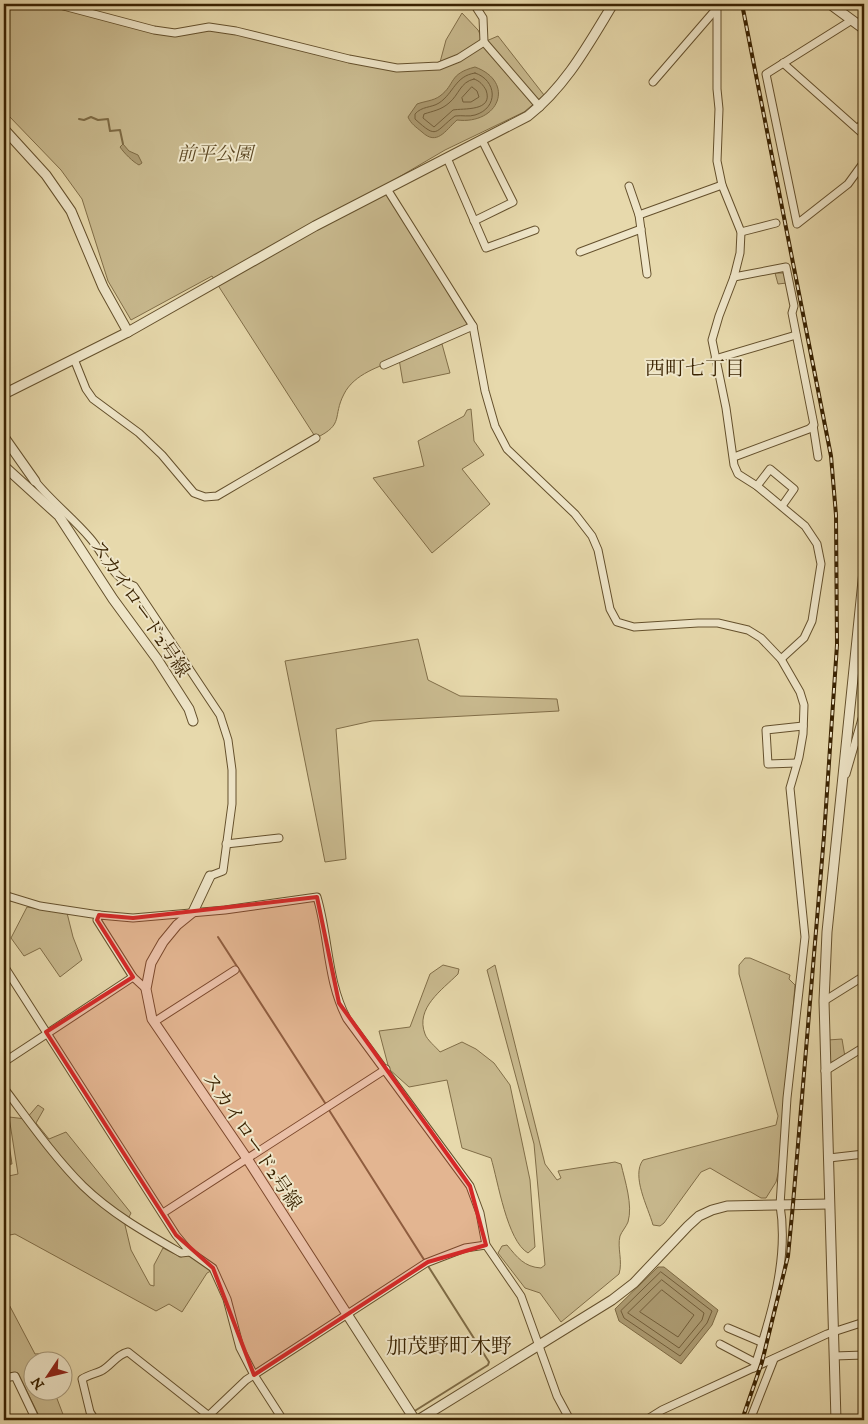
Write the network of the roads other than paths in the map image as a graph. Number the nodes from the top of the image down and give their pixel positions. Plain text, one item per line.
1 (56, 4) edge
2 (474, 4) edge
3 (613, 4) edge
4 (830, 4) edge
5 (717, 6) edge
6 (852, 20) junction
7 (864, 29) edge
8 (484, 42) junction
9 (783, 63) junction
10 (653, 82) dead end
11 (540, 107) junction
12 (864, 121) edge
13 (4, 129) edge
14 (858, 129) junction
15 (864, 135) edge
16 (482, 140) junction
17 (447, 158) junction
18 (864, 162) edge
19 (722, 185) junction
20 (629, 186) dead end
21 (387, 189) junction
22 (639, 215) junction
23 (474, 221) junction
24 (776, 223) dead end
25 (641, 228) junction
26 (535, 230) dead end
27 (741, 232) junction
28 (580, 252) dead end
29 (647, 274) dead end
30 (734, 277) junction
31 (474, 326) junction
32 (128, 332) junction
33 (796, 335) junction
34 (74, 359) junction
35 (715, 359) junction
36 (384, 364) dead end
37 (4, 394) edge
38 (813, 425) junction
39 (4, 437) edge
40 (316, 438) dead end
41 (734, 457) junction
42 (818, 457) dead end
43 (4, 466) edge
44 (35, 481) joint
45 (757, 486) junction
46 (782, 506) junction
47 (864, 571) edge
48 (780, 659) junction
49 (864, 712) edge
50 (193, 721) dead end
51 (803, 726) junction
52 (858, 732) junction
53 (864, 740) edge
54 (797, 764) junction
55 (841, 788) junction
56 (279, 838) dead end
57 (226, 844) junction
58 (210, 876) joint
59 (4, 894) edge
60 (193, 912) junction
61 (99, 915) junction
62 (4, 966) edge
63 (235, 970) dead end
64 (864, 976) edge
65 (133, 977) junction
66 (146, 989) junction
67 (824, 1001) junction
68 (154, 1022) junction
69 (46, 1032) junction
70 (864, 1047) edge
71 (4, 1062) edge
72 (386, 1069) junction
73 (825, 1071) junction
74 (4, 1088) edge
75 (864, 1154) edge
76 (829, 1158) junction
77 (248, 1160) junction
78 (829, 1204) junction
79 (780, 1205) junction
80 (163, 1213) junction
81 (486, 1245) junction
82 (190, 1252) junction
83 (346, 1315) junction
84 (864, 1322) edge
85 (728, 1328) dead end
86 (834, 1332) junction
87 (762, 1342) junction
88 (720, 1344) dead end
89 (538, 1345) junction
90 (864, 1355) edge
91 (834, 1356) junction
92 (774, 1359) junction
93 (755, 1366) junction
94 (254, 1375) junction
95 (4, 1376) edge
96 (413, 1417) edge
97 (657, 1417) edge
98 (207, 1418) edge
99 (36, 1420) edge
100 (95, 1420) edge
101 (283, 1420) edge
102 (570, 1420) edge
103 (646, 1420) edge
104 (750, 1420) edge
105 (836, 1420) edge

1 - 8 street
2 - 8 street
3 - 11 street
4 - 6 street
5 - 10 street
5 - 19 street
6 - 7 street
6 - 9 street
8 - 11 street
9 - 14 street
9 - 18 street
11 - 16 street
12 - 14 street
13 - 32 street
14 - 15 street
16 - 17 street
16 - 23 street
17 - 21 street
17 - 23 street
19 - 22 street
19 - 27 street
20 - 22 street
21 - 31 street
21 - 32 street
22 - 25 street
23 - 26 street
24 - 27 street
25 - 28 street
25 - 29 street
27 - 30 street
30 - 33 street
30 - 35 street
31 - 36 street
31 - 48 street
32 - 34 street
33 - 35 street
33 - 38 street
34 - 37 street
34 - 40 street
35 - 41 street
38 - 41 street
38 - 42 street
39 - 44 street
41 - 45 street
43 - 50 street, スカイロード2号線
44 - 57 street
45 - 46 street
45 - 46 street
46 - 48 street
47 - 55 street
48 - 51 street
49 - 52 street
51 - 54 street
51 - 54 street
52 - 53 street
52 - 55 street
54 - 79 street
55 - 67 street
56 - 57 street
57 - 58 street
58 - 60 street, スカイロード2号線
59 - 61 street
60 - 61 street
60 - 66 street, スカイロード2号線
60 - 72 street
61 - 65 street
62 - 69 street
63 - 68 street
64 - 67 street
65 - 66 street
65 - 69 street
66 - 68 street, スカイロード2号線
67 - 73 street
68 - 77 street, スカイロード2号線
69 - 71 street
69 - 80 street
70 - 73 street
72 - 77 street
72 - 81 street
73 - 76 street
74 - 82 street
75 - 76 street
76 - 78 street
77 - 80 street
77 - 83 street, スカイロード2号線
78 - 79 street
78 - 86 street
79 - 87 street
79 - 89 street
80 - 82 street
81 - 83 street
81 - 89 street
82 - 94 street
83 - 94 street
83 - 96 street, スカイロード2号線
84 - 86 street
85 - 87 street
86 - 91 street
86 - 92 street
87 - 93 street
88 - 93 street
89 - 96 street
89 - 102 street
90 - 91 street
91 - 105 street
92 - 93 street
92 - 104 street
93 - 97 street
94 - 98 street
94 - 101 street
95 - 99 street
97 - 103 street
98 - 100 street

